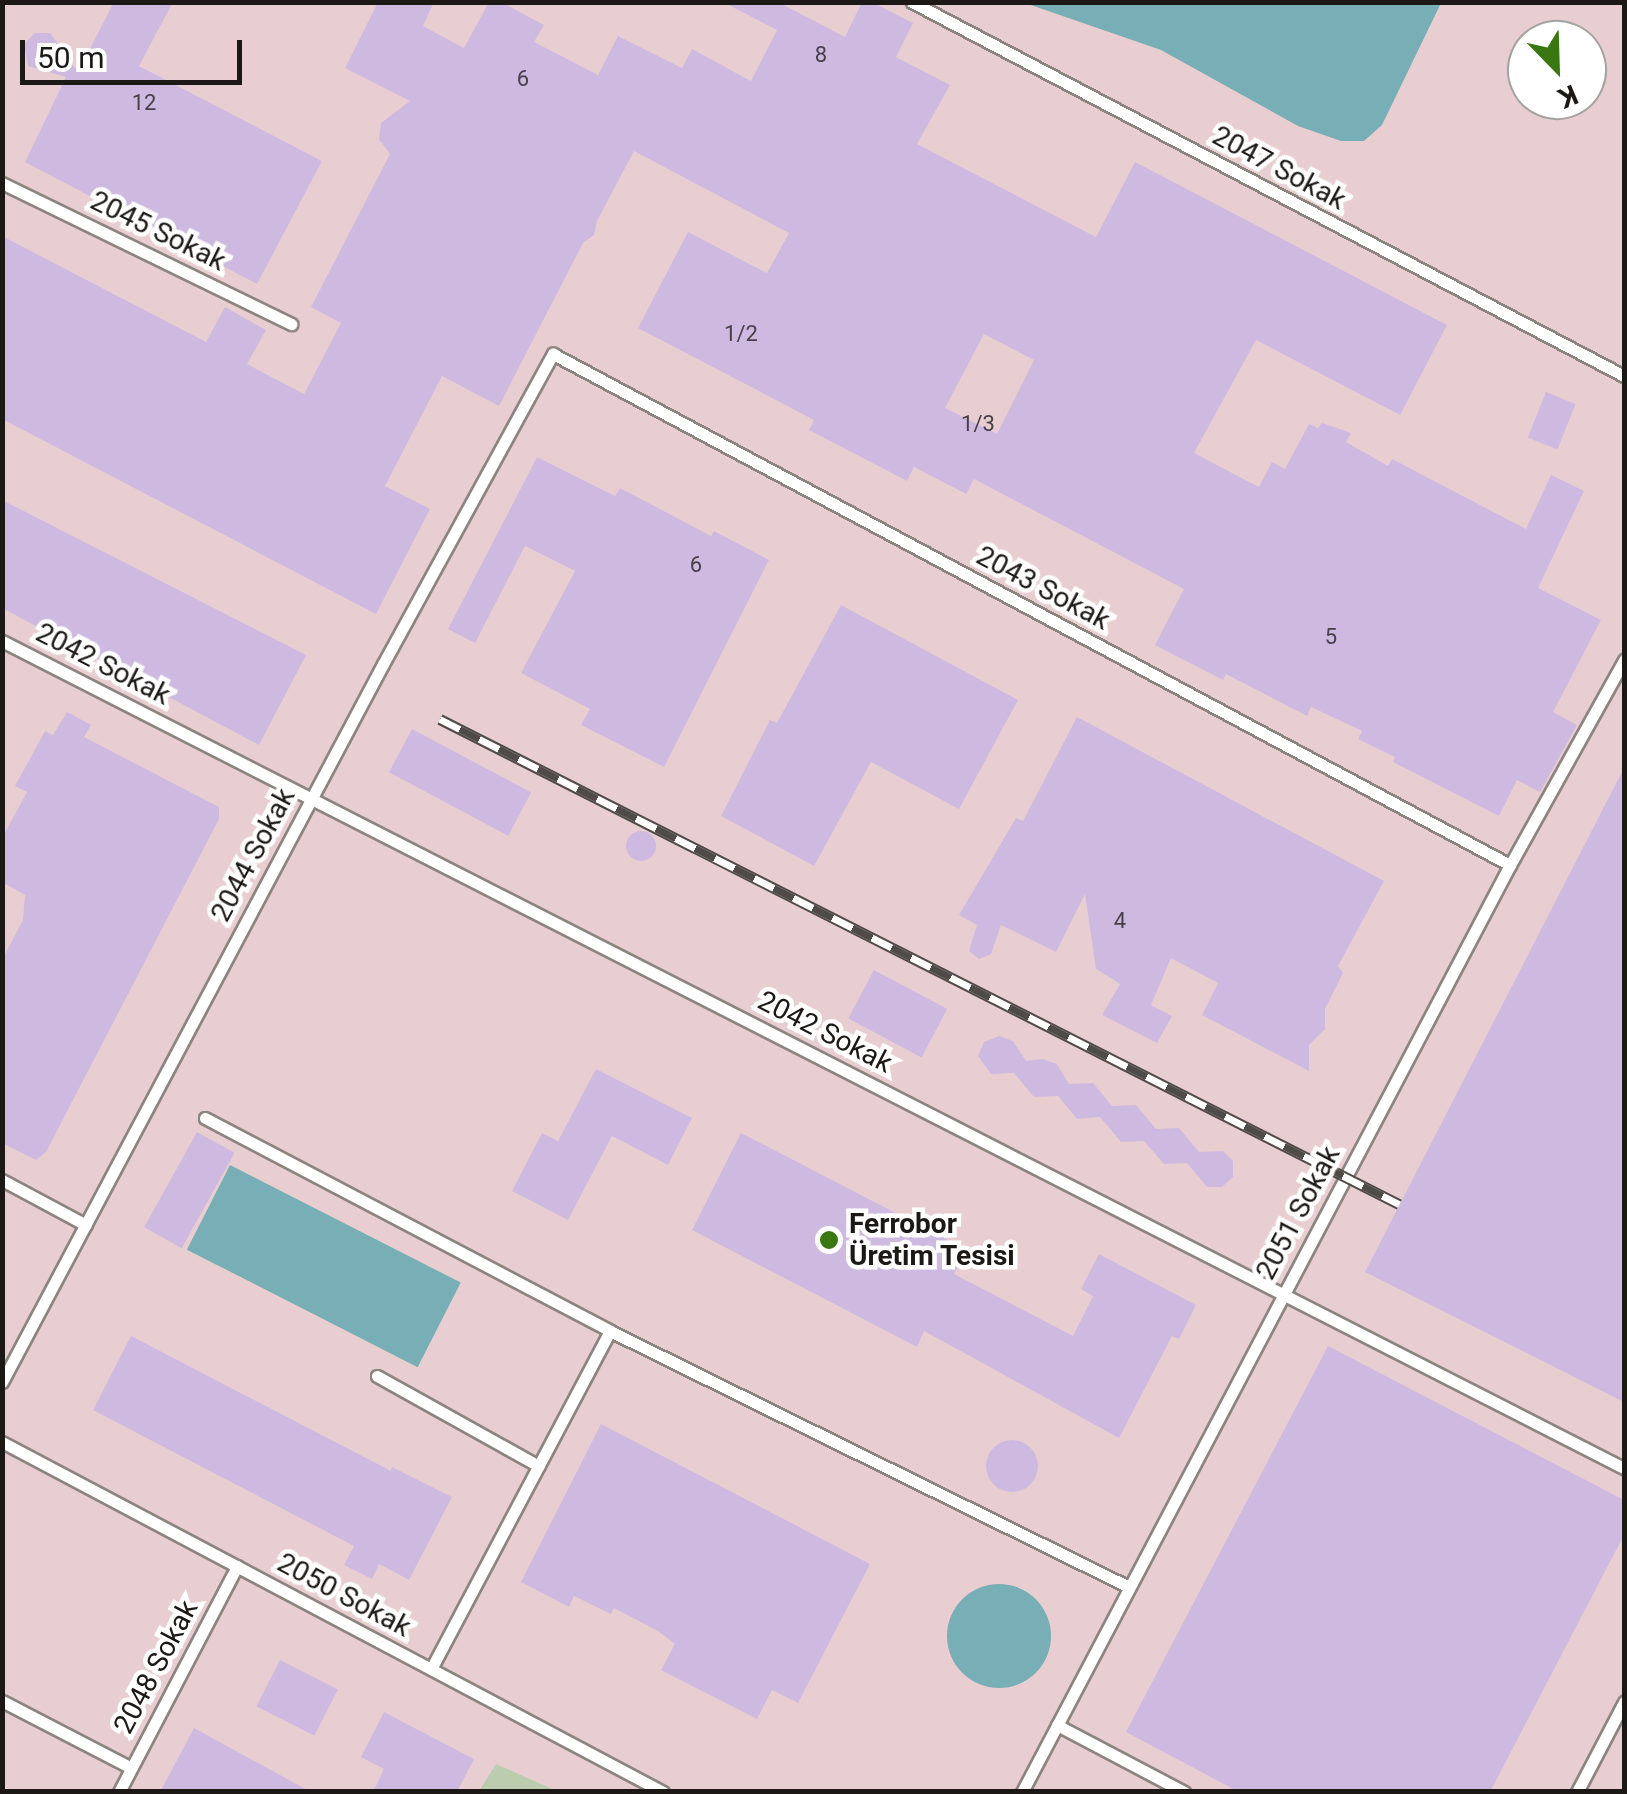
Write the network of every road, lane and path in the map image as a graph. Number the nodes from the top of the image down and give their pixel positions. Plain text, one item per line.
1 (912, 2) edge
2 (2, 184) edge
3 (290, 324) dead end
4 (554, 354) joint
5 (1624, 376) edge
6 (2, 641) edge
7 (1624, 660) edge
8 (311, 798) junction
9 (1510, 865) junction
10 (205, 1118) dead end
11 (2, 1180) edge
12 (86, 1225) junction
13 (1284, 1294) junction
14 (610, 1331) junction
15 (376, 1376) dead end
16 (2, 1382) edge
17 (2, 1442) edge
18 (539, 1466) junction
19 (1624, 1468) edge
20 (237, 1566) junction
21 (1130, 1587) junction
22 (430, 1668) junction
23 (2, 1701) edge
24 (1624, 1702) edge
25 (1057, 1725) junction
26 (131, 1768) junction
27 (119, 1792) edge
28 (663, 1792) edge
29 (1022, 1792) edge
30 (1184, 1792) edge
31 (1577, 1792) edge

1 - 5 lane, 2047 Sokak
2 - 3 lane, 2045 Sokak
4 - 8 lane, 2044 Sokak
4 - 9 lane, 2043 Sokak
6 - 8 lane, 2042 Sokak
7 - 9 lane, 2051 Sokak
8 - 12 lane, 2044 Sokak
8 - 13 lane, 2042 Sokak
9 - 13 lane, 2051 Sokak
10 - 14 lane
11 - 12 lane
12 - 16 lane, 2044 Sokak
13 - 19 lane, 2042 Sokak
13 - 21 lane, 2051 Sokak
14 - 18 lane
14 - 21 lane
15 - 18 lane
17 - 20 lane, 2050 Sokak
18 - 22 lane
20 - 22 lane, 2050 Sokak
20 - 26 lane, 2048 Sokak
21 - 25 lane, 2051 Sokak
22 - 28 lane, 2050 Sokak
23 - 26 lane
24 - 31 lane
25 - 29 lane, 2051 Sokak
25 - 30 lane
26 - 27 lane, 2048 Sokak

